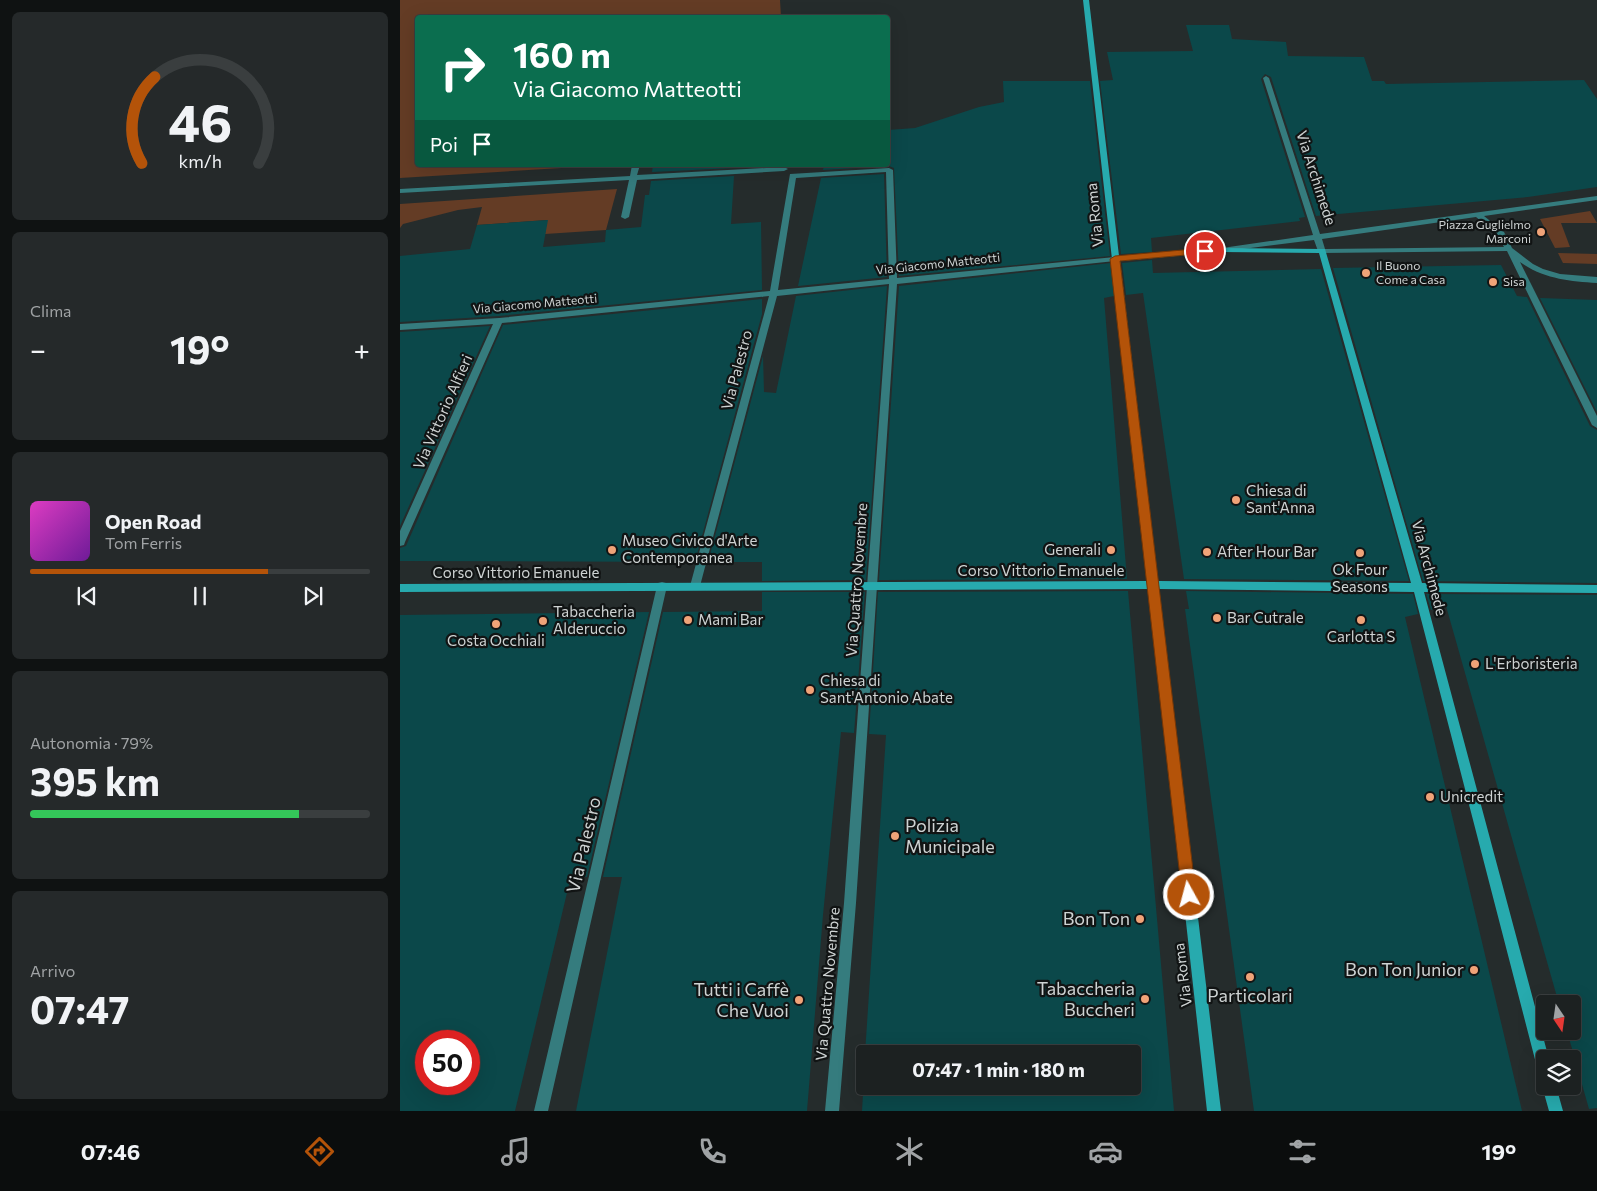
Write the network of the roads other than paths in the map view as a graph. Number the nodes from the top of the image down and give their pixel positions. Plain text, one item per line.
1 (1086, 0) edge
2 (1266, 78) dead end
3 (636, 167) edge
4 (782, 167) edge
5 (793, 176) junction
6 (633, 178) junction
7 (400, 191) edge
8 (1597, 198) edge
9 (1478, 215) junction
10 (625, 218) dead end
11 (1318, 236) junction
12 (1509, 249) junction
13 (1221, 250) junction
14 (1322, 251) junction
15 (1115, 259) junction
16 (1562, 278) junction
17 (1526, 280) junction
18 (1597, 280) edge
19 (893, 281) junction
20 (774, 293) junction
21 (499, 321) junction
22 (400, 328) edge
23 (1597, 425) edge
24 (400, 542) edge
25 (1153, 585) junction
26 (662, 586) junction
27 (695, 586) junction
28 (872, 587) junction
29 (400, 588) edge
30 (1418, 588) junction
31 (1597, 589) edge
32 (1540, 1050) edge
33 (1552, 1095) edge
34 (541, 1111) edge
35 (832, 1111) edge
36 (1214, 1111) edge
37 (1556, 1111) edge

1 - 15 main road, Via Roma
2 - 11 street, Via Archimede
3 - 6 street
4 - 5 street
4 - 6 street
5 - 19 street, Via Quattro Novembre
5 - 20 street, Via Palestro
6 - 7 street
6 - 10 street
8 - 9 street, Via Giacomo Matteotti
9 - 11 street, Via Giacomo Matteotti
9 - 12 street
11 - 13 street, Via Giacomo Matteotti
11 - 14 street, Via Archimede
12 - 14 street
12 - 16 street
12 - 17 street
13 - 14 main road
13 - 15 main road, Via Giacomo Matteotti
14 - 30 main road, Via Archimede
15 - 19 street, Via Giacomo Matteotti
15 - 25 main road, Via Roma
16 - 17 street
16 - 18 street
17 - 23 street
19 - 20 street, Via Giacomo Matteotti
19 - 28 street, Via Quattro Novembre
20 - 21 street, Via Giacomo Matteotti
20 - 27 street, Via Palestro
21 - 22 street, Via Giacomo Matteotti
21 - 24 street, Via Vittorio Alfieri
25 - 28 main road, Corso Vittorio Emanuele
25 - 30 main road, Corso Vittorio Emanuele
25 - 36 main road, Via Roma
26 - 27 main road, Corso Vittorio Emanuele
26 - 29 main road, Corso Vittorio Emanuele
26 - 34 street, Via Palestro
27 - 28 main road, Corso Vittorio Emanuele
28 - 35 street, Via Quattro Novembre
30 - 31 main road, Corso Vittorio Emanuele
30 - 32 main road, Via Archimede
33 - 37 main road

